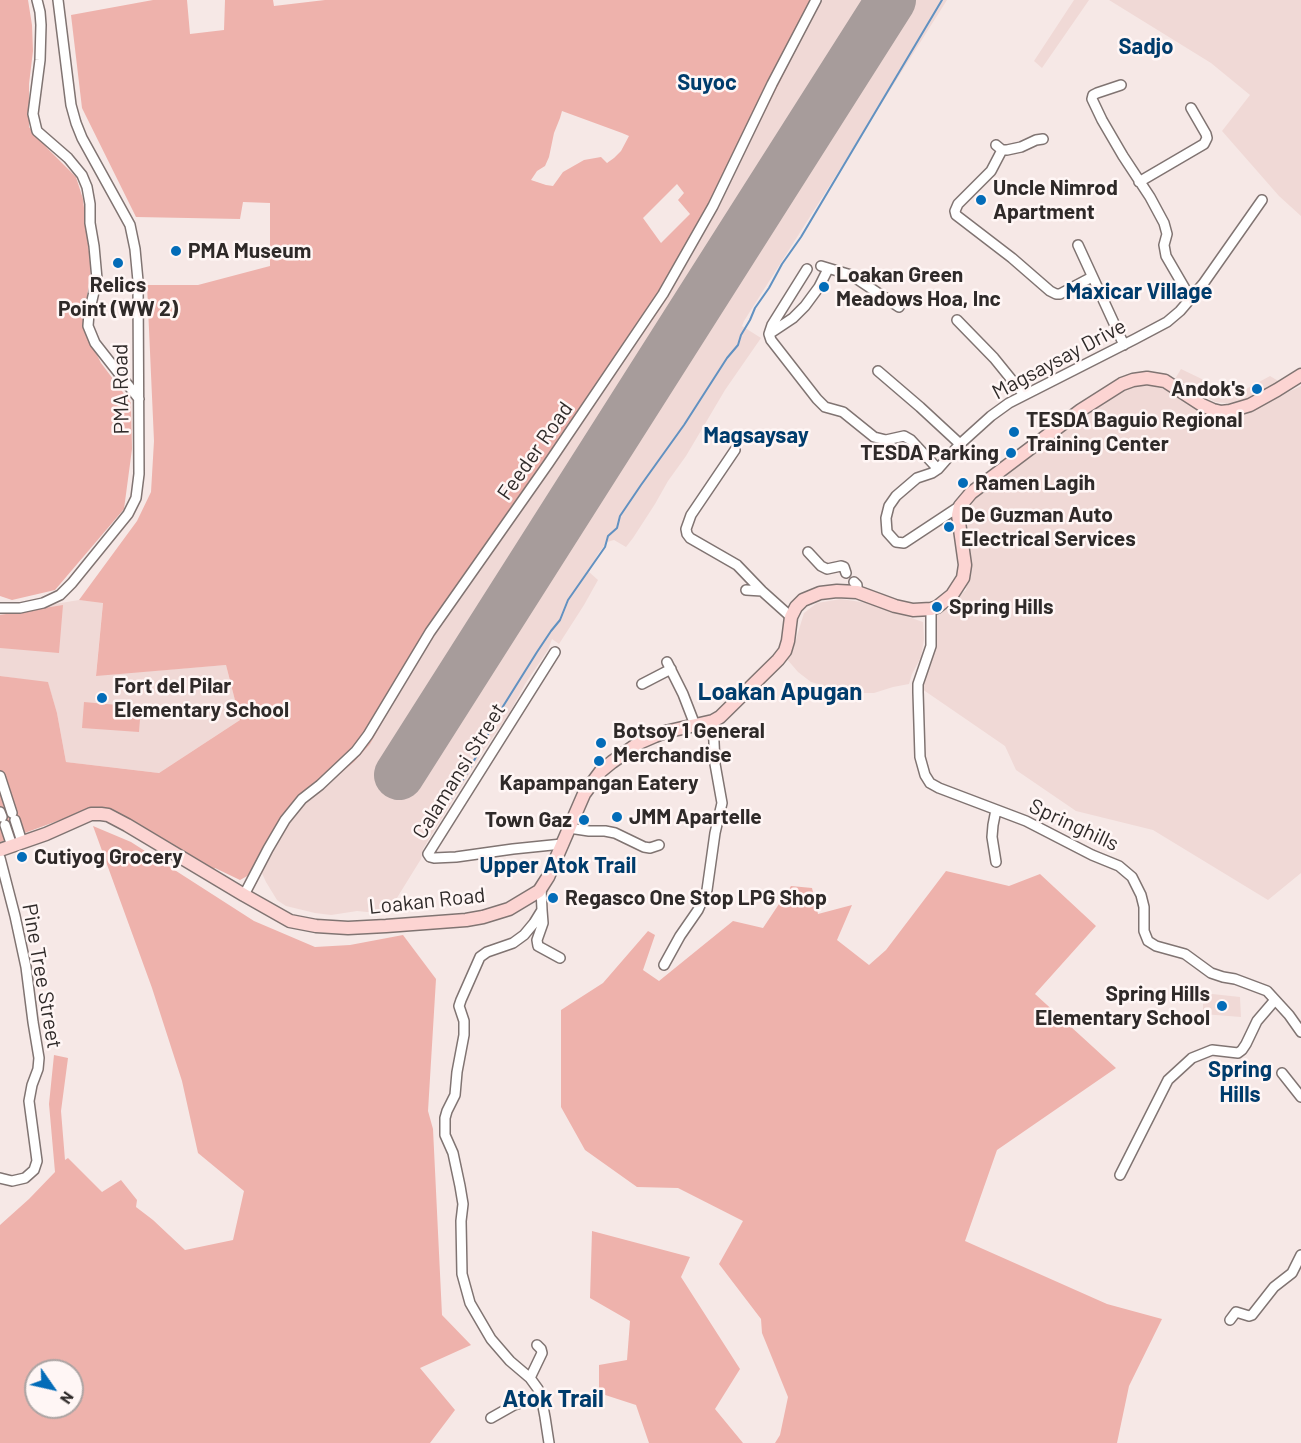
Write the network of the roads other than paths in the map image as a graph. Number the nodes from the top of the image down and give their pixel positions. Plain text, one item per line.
1 (37, 0) edge
2 (58, 0) edge
3 (816, 0) edge
4 (1122, 86) dead end
5 (1191, 108) dead end
6 (1043, 139) dead end
7 (1139, 182) junction
8 (1262, 200) dead end
9 (1078, 245) dead end
10 (807, 269) dead end
11 (1092, 277) junction
12 (1191, 299) junction
13 (898, 308) dead end
14 (957, 320) dead end
15 (769, 334) junction
16 (1124, 345) junction
17 (878, 371) dead end
18 (1301, 375) edge
19 (1024, 395) junction
20 (139, 399) junction
21 (960, 444) junction
22 (735, 450) dead end
23 (938, 469) junction
24 (960, 506) junction
25 (808, 552) dead end
26 (846, 573) dead end
27 (746, 590) dead end
28 (762, 591) junction
29 (0, 608) edge
30 (931, 609) junction
31 (791, 617) junction
32 (555, 652) dead end
33 (642, 684) dead end
34 (713, 721) junction
35 (695, 725) junction
36 (1, 782) edge
37 (996, 810) junction
38 (2, 818) edge
39 (569, 828) junction
40 (562, 844) junction
41 (659, 845) dead end
42 (11, 846) edge
43 (0, 858) edge
44 (996, 862) dead end
45 (541, 888) junction
46 (244, 895) junction
47 (542, 910) junction
48 (560, 958) dead end
49 (664, 965) dead end
50 (1275, 1000) junction
51 (1301, 1032) edge
52 (1282, 1074) dead end
53 (1301, 1096) edge
54 (1120, 1175) dead end
55 (0, 1178) edge
56 (1301, 1255) edge
57 (1230, 1320) dead end
58 (537, 1345) dead end
59 (530, 1378) junction
60 (541, 1395) junction
61 (491, 1418) dead end
62 (549, 1443) edge

1 - 20 street
2 - 20 street, PMA Road
3 - 46 street, Feeder Road
4 - 7 street
5 - 7 street
6 - 11 street
7 - 12 street
8 - 12 street, Magsaysay Drive
9 - 11 street
10 - 15 street
11 - 16 street
12 - 16 street, Magsaysay Drive
13 - 15 street
14 - 19 street
15 - 23 street
16 - 19 street, Magsaysay Drive
17 - 21 street
18 - 24 main road
19 - 21 street, Magsaysay Drive
20 - 29 street, PMA Road
21 - 23 street, Magsaysay Drive
22 - 28 street
23 - 24 street, Magsaysay Drive
24 - 30 main road
25 - 26 street
27 - 28 street
28 - 31 street
30 - 31 main road
30 - 37 street, Springhills
31 - 34 main road, Loakan Road
32 - 40 street, Calamansi Street
33 - 35 street
34 - 35 main road, Loakan Road
34 - 49 street
35 - 39 main road, Loakan Road
36 - 42 street
37 - 44 street
37 - 50 street, Springhills
38 - 42 street
39 - 40 main road, Loakan Road
39 - 41 street
40 - 45 main road, Loakan Road
42 - 46 main road, Loakan Road
43 - 55 street, Pine Tree Street
45 - 46 main road, Loakan Road
45 - 47 street
47 - 48 street
47 - 59 street
50 - 51 street, Springhills
50 - 54 street
52 - 53 street
56 - 57 street
58 - 59 street
59 - 60 street
60 - 61 street
60 - 62 street

